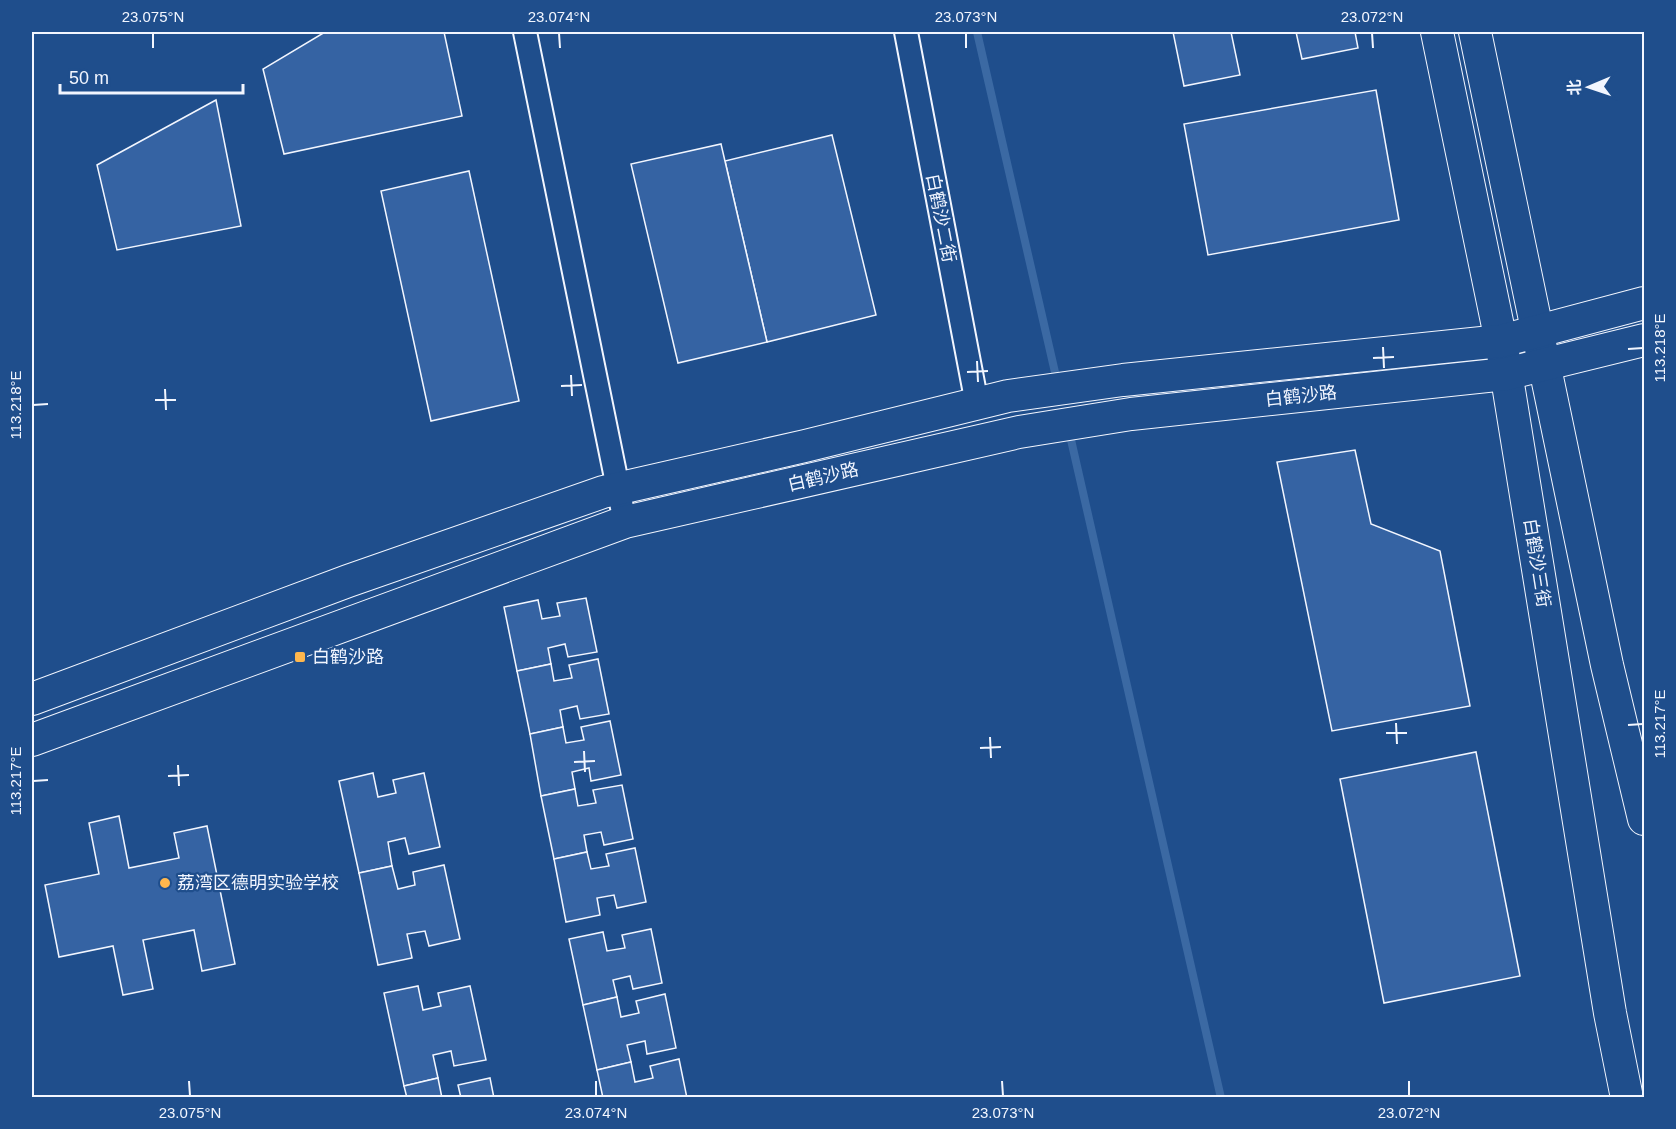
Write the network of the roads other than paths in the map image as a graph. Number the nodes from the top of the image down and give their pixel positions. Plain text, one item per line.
1 (525, 32) edge
2 (906, 32) edge
3 (1437, 32) edge
4 (1475, 32) edge
5 (1644, 303) edge
6 (1537, 331) junction
7 (1501, 340) junction
8 (1644, 340) edge
9 (1544, 365) junction
10 (1506, 374) junction
11 (977, 404) junction
12 (618, 489) junction
13 (625, 522) junction
14 (32, 699) edge
15 (32, 740) edge
16 (1644, 819) edge
17 (1627, 1098) edge

1 - 12 street
2 - 11 street, 白鹤沙二街
3 - 7 street, 白鹤沙三街
4 - 6 street
5 - 6 street, 白鹤沙路
6 - 7 street, 白鹤沙路
6 - 9 street
7 - 10 street, 白鹤沙三街
7 - 11 street, 白鹤沙路
8 - 9 street, 白鹤沙路
9 - 10 street, 白鹤沙路
9 - 16 street
10 - 13 street, 白鹤沙路
10 - 17 street, 白鹤沙三街
11 - 12 street, 白鹤沙路
12 - 13 street
12 - 14 street, 白鹤沙路
13 - 15 street, 白鹤沙路

